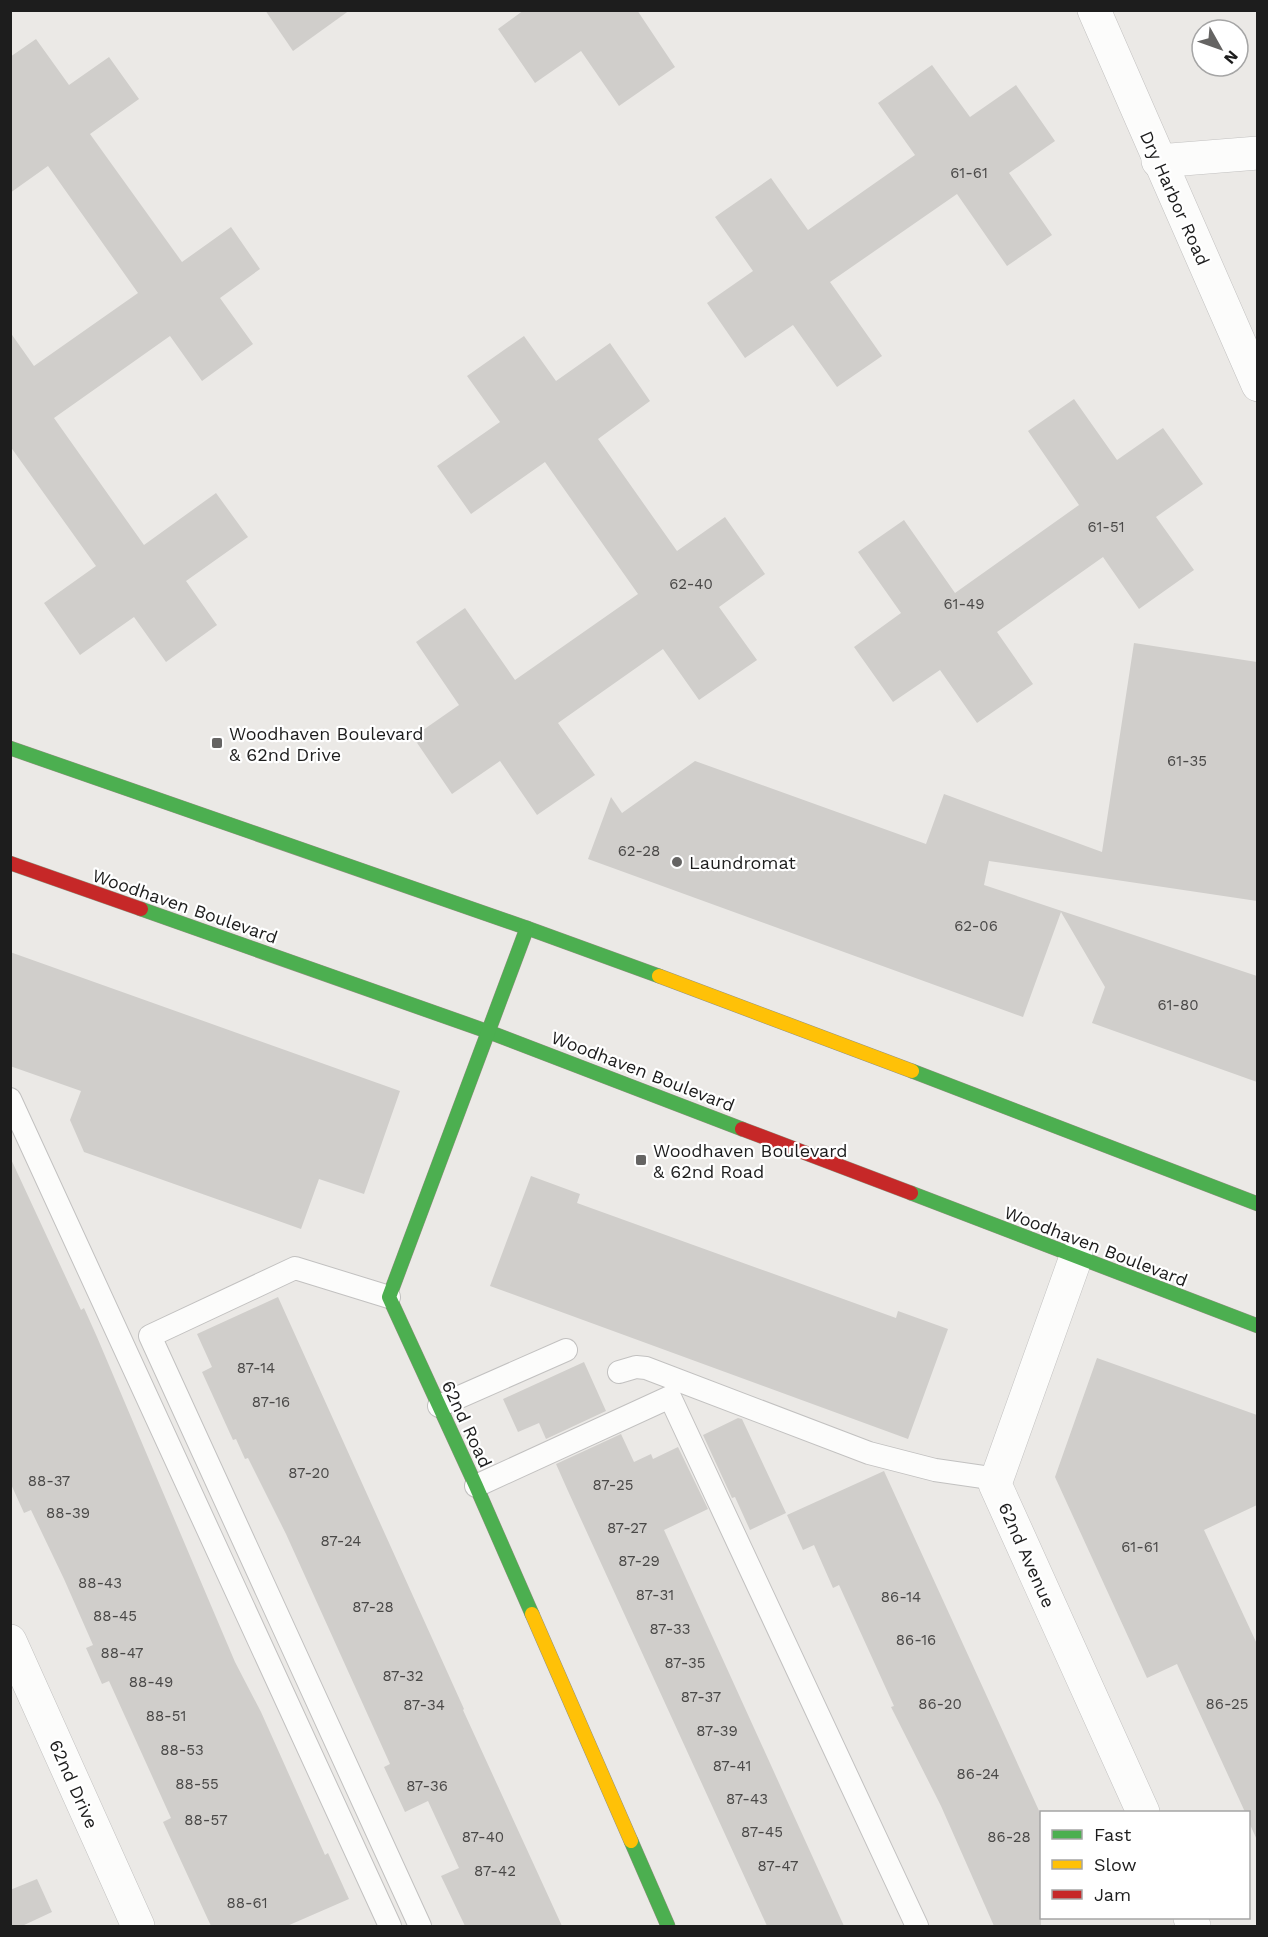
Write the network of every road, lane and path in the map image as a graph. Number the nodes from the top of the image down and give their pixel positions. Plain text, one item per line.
1 (1094, 10) edge
2 (1257, 153) edge
3 (1158, 161) junction
4 (1257, 385) edge
5 (10, 748) edge
6 (10, 863) edge
7 (526, 928) junction
8 (489, 1032) junction
9 (10, 1099) edge
10 (1257, 1204) edge
11 (1076, 1257) junction
12 (389, 1297) junction
13 (1257, 1326) edge
14 (566, 1350) dead end
15 (619, 1372) dead end
16 (439, 1406) junction
17 (997, 1479) junction
18 (476, 1486) junction
19 (10, 1641) edge
20 (1143, 1811) edge
21 (138, 1926) edge
22 (390, 1926) edge
23 (420, 1926) edge
24 (668, 1926) edge
25 (917, 1926) edge

1 - 3 street, Dry Harbor Road
2 - 3 street
3 - 4 street, Dry Harbor Road
5 - 7 main road
6 - 8 main road, Woodhaven Boulevard
7 - 8 main road
7 - 10 main road
8 - 11 main road, Woodhaven Boulevard
8 - 12 main road
9 - 22 lane
11 - 13 main road, Woodhaven Boulevard
11 - 17 street, 62nd Avenue
12 - 16 main road, 62nd Road
12 - 23 lane
14 - 16 lane
15 - 17 lane
16 - 18 main road, 62nd Road
17 - 20 street, 62nd Avenue
18 - 24 main road, 62nd Road
18 - 25 lane
19 - 21 street, 62nd Drive

